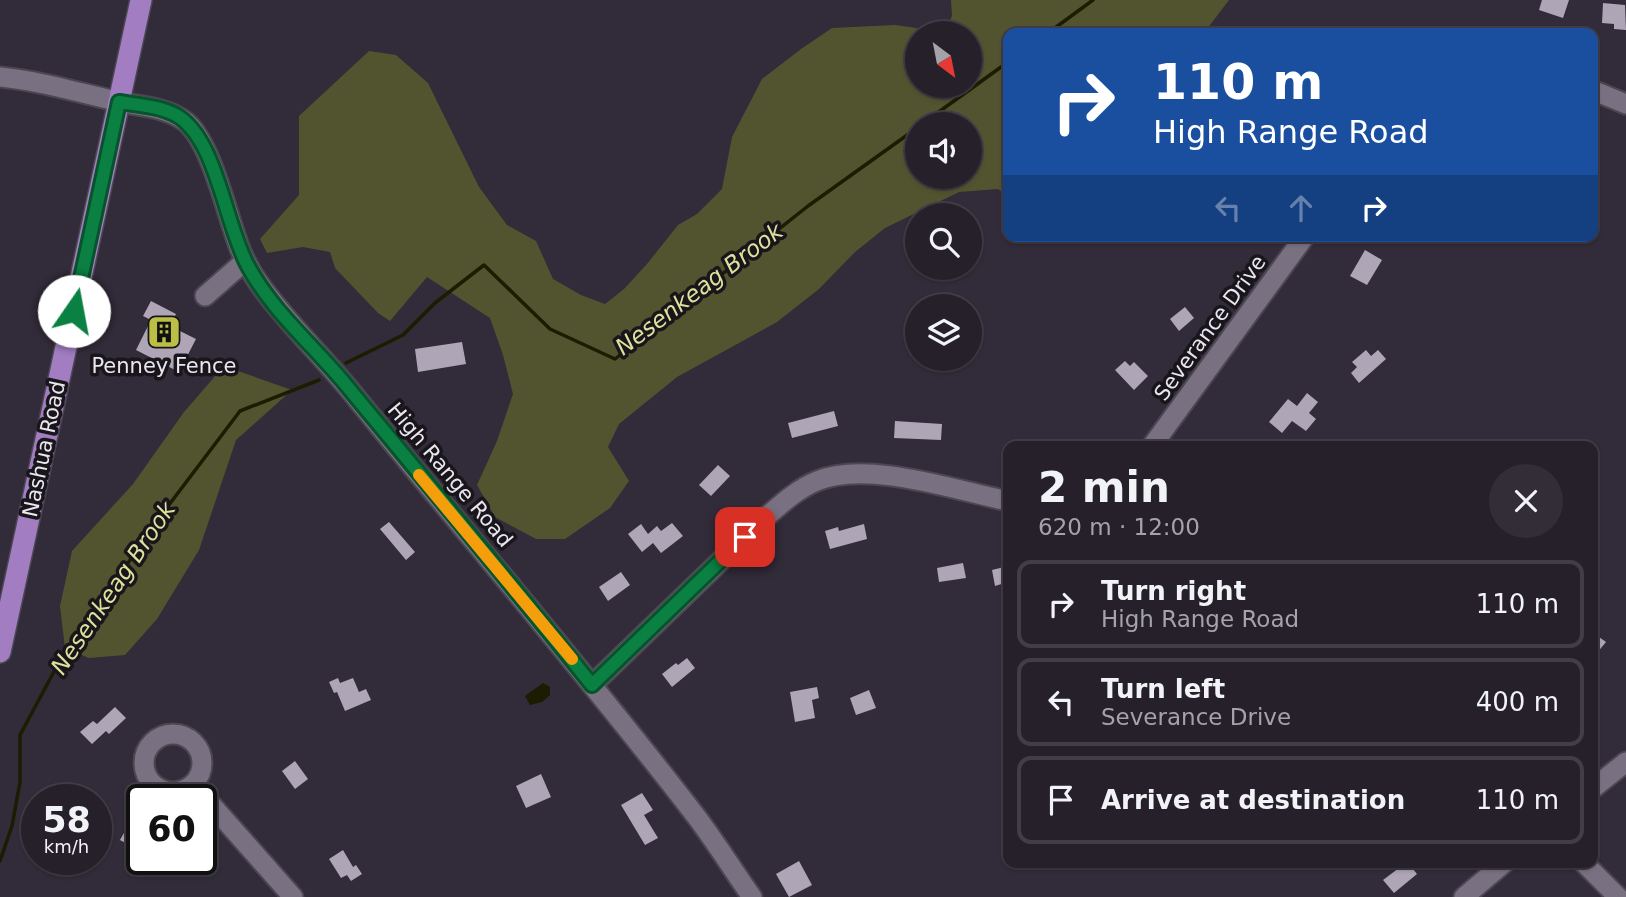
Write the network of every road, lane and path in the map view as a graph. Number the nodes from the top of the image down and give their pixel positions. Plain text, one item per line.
1 (141, 0) edge
2 (0, 77) edge
3 (1598, 92) edge
4 (119, 102) junction
5 (1626, 104) edge
6 (1301, 242) edge
7 (245, 261) junction
8 (205, 296) dead end
9 (1156, 441) edge
10 (1003, 500) edge
11 (0, 652) edge
12 (592, 685) junction
13 (1626, 762) edge
14 (1598, 784) edge
15 (217, 811) edge
16 (1498, 868) edge
17 (1589, 868) edge
18 (293, 897) edge
19 (752, 897) edge
20 (1464, 897) edge
21 (1618, 897) edge

1 - 4 main road, Nashua Road
2 - 4 street, High Range Road
3 - 5 street
4 - 7 street, High Range Road
4 - 11 main road, Nashua Road
6 - 9 street, Severance Drive
7 - 8 street
7 - 12 street, High Range Road
10 - 12 street
12 - 19 street, High Range Road
13 - 14 street
15 - 18 street
16 - 20 street
17 - 21 street

